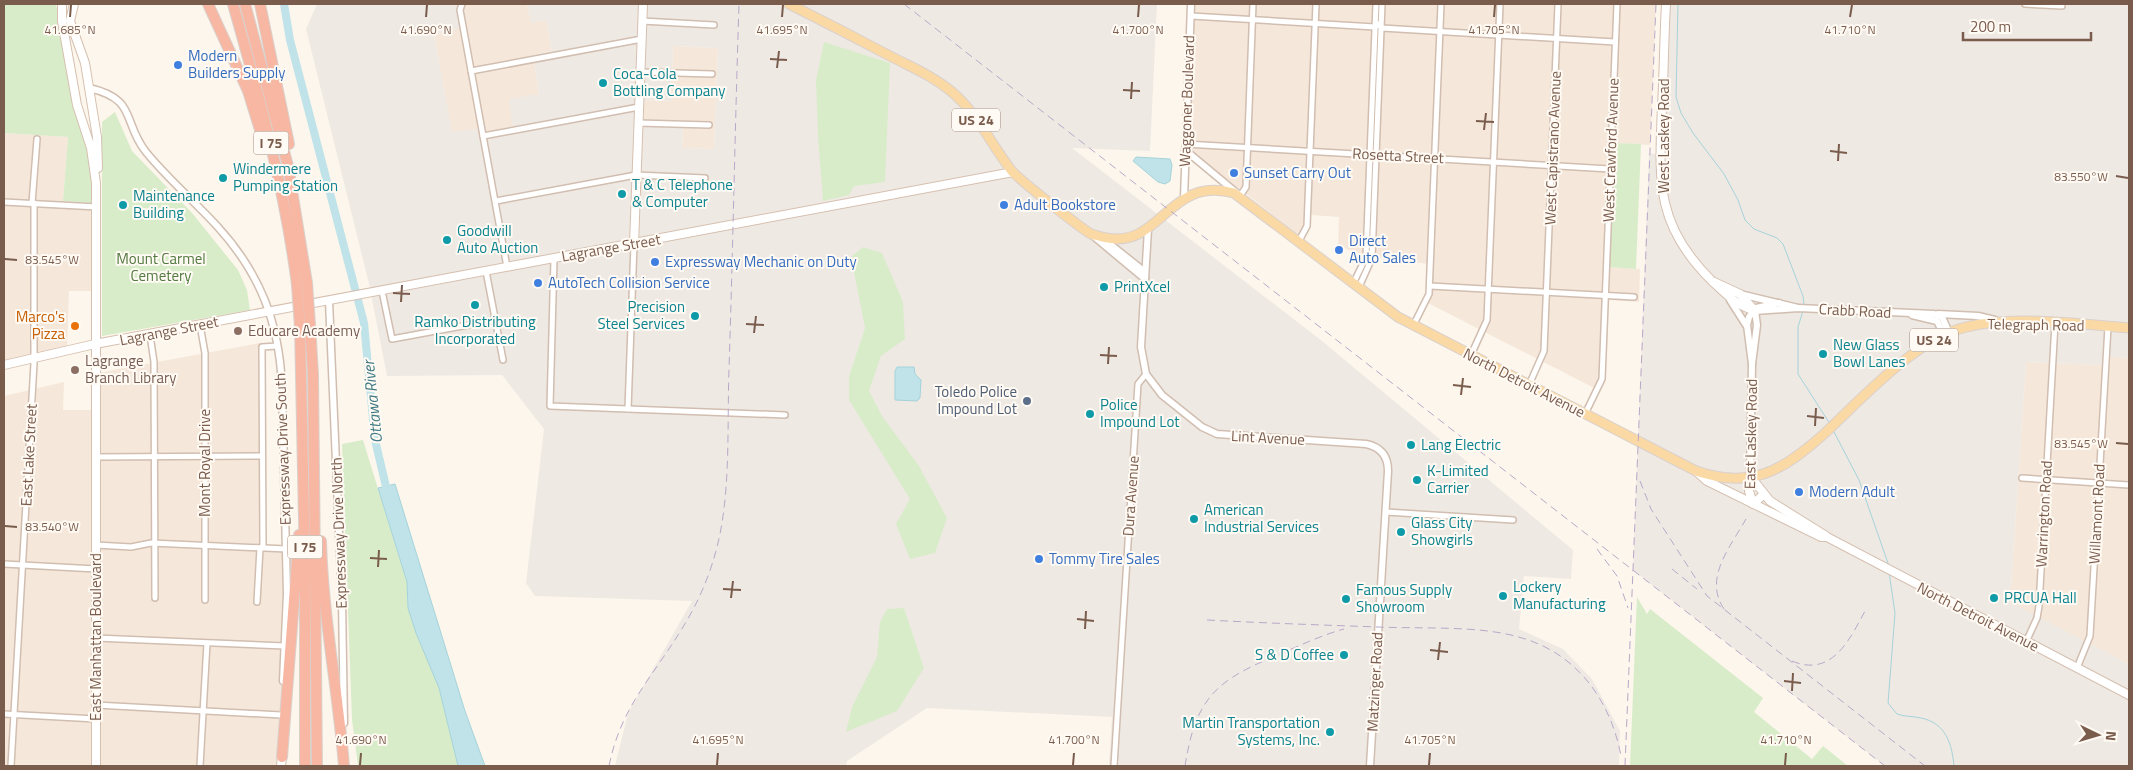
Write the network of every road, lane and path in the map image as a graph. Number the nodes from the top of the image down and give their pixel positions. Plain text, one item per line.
1 (62, 4) edge
2 (74, 4) edge
3 (208, 4) edge
4 (233, 4) edge
5 (245, 4) edge
6 (260, 4) edge
7 (464, 4) edge
8 (643, 4) edge
9 (789, 4) edge
10 (1191, 4) edge
11 (1254, 4) edge
12 (1316, 4) edge
13 (1376, 4) edge
14 (1382, 4) edge
15 (1441, 4) edge
16 (1500, 4) edge
17 (1558, 4) edge
18 (1617, 4) edge
19 (1666, 4) edge
20 (2025, 4) edge
21 (2062, 6) dead end
22 (1191, 16) junction
23 (1253, 20) junction
24 (642, 21) junction
25 (1316, 24) junction
26 (714, 25) dead end
27 (1375, 28) junction
28 (1382, 28) junction
29 (1440, 31) junction
30 (1499, 35) junction
31 (1557, 38) junction
32 (642, 39) junction
33 (1615, 42) junction
34 (82, 48) junction
35 (68, 52) junction
36 (471, 71) junction
37 (640, 72) junction
38 (712, 74) dead end
39 (89, 88) junction
40 (75, 91) junction
41 (1376, 92) junction
42 (639, 107) junction
43 (638, 124) junction
44 (709, 125) dead end
45 (483, 136) junction
46 (37, 139) dead end
47 (1185, 147) junction
48 (1248, 149) junction
49 (1310, 151) junction
50 (1373, 155) junction
51 (1435, 158) junction
52 (1494, 162) junction
53 (1552, 165) junction
54 (1610, 169) junction
55 (1013, 172) junction
56 (636, 175) junction
57 (705, 178) dead end
58 (291, 182) junction
59 (96, 183) junction
60 (1240, 196) junction
61 (1184, 198) junction
62 (496, 201) junction
63 (4, 202) edge
64 (33, 203) junction
65 (97, 207) junction
66 (287, 216) junction
67 (1148, 229) junction
68 (1095, 235) junction
69 (1299, 242) junction
70 (634, 244) junction
71 (554, 259) junction
72 (507, 268) junction
73 (486, 272) junction
74 (1145, 275) junction
75 (1714, 282) junction
76 (302, 284) junction
77 (1356, 286) junction
78 (1430, 286) junction
79 (1489, 289) junction
80 (378, 291) junction
81 (1546, 292) junction
82 (1740, 294) junction
83 (1726, 295) junction
84 (1605, 296) junction
85 (1634, 297) dead end
86 (329, 301) junction
87 (1778, 303) junction
88 (1798, 308) junction
89 (1754, 310) junction
90 (271, 312) junction
91 (1911, 314) junction
92 (1937, 314) junction
93 (495, 320) junction
94 (2003, 322) junction
95 (2055, 323) junction
96 (200, 325) junction
97 (305, 326) junction
98 (1414, 326) junction
99 (2108, 326) junction
100 (2129, 328) edge
101 (1747, 330) junction
102 (1946, 334) junction
103 (150, 335) junction
104 (95, 344) junction
105 (277, 346) junction
106 (1471, 355) junction
107 (34, 358) junction
108 (503, 360) dead end
109 (1752, 364) junction
110 (4, 365) edge
111 (1146, 374) junction
112 (1529, 385) junction
113 (628, 408) junction
114 (1585, 414) junction
115 (785, 415) dead end
116 (1382, 451) joint
117 (205, 456) junction
118 (262, 456) junction
119 (96, 457) junction
120 (154, 457) junction
121 (1696, 471) junction
122 (314, 475) junction
123 (1750, 476) junction
124 (2022, 478) dead end
125 (2046, 480) junction
126 (2099, 483) junction
127 (2129, 485) edge
128 (1763, 494) junction
129 (1753, 504) junction
130 (1386, 512) junction
131 (1512, 520) dead end
132 (304, 522) junction
133 (1827, 537) junction
134 (155, 543) junction
135 (96, 545) junction
136 (205, 546) junction
137 (261, 548) junction
138 (287, 549) junction
139 (4, 564) edge
140 (23, 565) junction
141 (96, 569) junction
142 (155, 598) dead end
143 (205, 600) dead end
144 (257, 602) dead end
145 (96, 638) junction
146 (2026, 642) junction
147 (207, 643) junction
148 (285, 646) junction
149 (2077, 668) junction
150 (2129, 695) edge
151 (96, 705) junction
152 (203, 711) junction
153 (4, 714) edge
154 (281, 714) junction
155 (14, 715) junction
156 (96, 719) junction
157 (282, 762) edge
158 (11, 766) edge
159 (96, 766) edge
160 (200, 766) edge
161 (305, 766) edge
162 (317, 766) edge
163 (344, 766) edge
164 (1114, 766) edge
165 (1370, 766) edge

1 - 35 main road
2 - 34 main road
3 - 66 highway
4 - 66 highway, I 75
5 - 58 highway, I 75
6 - 58 highway
7 - 36 street
8 - 24 main road
9 - 55 main road, US 24
10 - 22 street, Waggoner Boulevard
11 - 23 street
12 - 25 street
13 - 27 street
14 - 28 street
15 - 29 street
16 - 30 street
17 - 31 street, West Capistrano Avenue
18 - 33 street, West Crawford Avenue
19 - 75 main road, West Laskey Road
20 - 21 street
22 - 23 street
22 - 47 street, Waggoner Boulevard
23 - 25 street
23 - 48 street
24 - 26 street
24 - 32 main road
25 - 27 street
25 - 49 street
27 - 28 street
27 - 41 street
28 - 29 street
28 - 41 street
29 - 30 street
29 - 51 street
30 - 31 street
30 - 52 street
31 - 33 street
31 - 53 street, West Capistrano Avenue
32 - 36 street
32 - 37 main road
33 - 54 street, West Crawford Avenue
34 - 35 main road
34 - 39 main road
35 - 40 main road
36 - 45 street
37 - 38 street
37 - 42 main road
39 - 40 main road
39 - 59 main road
39 - 90 street, Expressway Drive South
40 - 59 main road
41 - 50 street
42 - 43 main road
42 - 45 street
43 - 44 street
43 - 56 main road
45 - 62 street
46 - 64 street, East Lake Street
47 - 48 street, Rosetta Street
47 - 60 street, North Detroit Avenue
47 - 61 street, Waggoner Boulevard
48 - 49 street, Rosetta Street
48 - 60 street
49 - 50 street, Rosetta Street
49 - 69 street
50 - 51 street, Rosetta Street
50 - 77 street
51 - 52 street, Rosetta Street
51 - 78 street
52 - 53 street, Rosetta Street
52 - 79 street
53 - 54 street, Rosetta Street
53 - 81 street, West Capistrano Avenue
54 - 84 street, West Crawford Avenue
55 - 68 main road, US 24
55 - 70 main road, Lagrange Street
56 - 57 street
56 - 62 street
56 - 70 main road
58 - 76 highway, I 75
59 - 65 main road, East Manhattan Boulevard
60 - 61 main road, North Detroit Avenue / US 24
60 - 69 main road, North Detroit Avenue / US 24
61 - 67 main road, North Detroit Avenue / US 24
62 - 72 street
63 - 64 street
64 - 65 street
64 - 107 street, East Lake Street
65 - 104 main road, East Manhattan Boulevard
66 - 76 highway, I 75
67 - 68 main road, North Detroit Avenue / US 24
67 - 74 street
68 - 74 street
69 - 77 main road, North Detroit Avenue / US 24
70 - 71 main road, Lagrange Street
70 - 113 street
71 - 72 main road, Lagrange Street
71 - 113 street
72 - 73 main road, Lagrange Street
73 - 80 main road, Lagrange Street
73 - 93 street
74 - 111 street
75 - 82 main road, West Laskey Road
75 - 83 main road, West Laskey Road
76 - 97 highway, I 75, bridge
77 - 98 main road, North Detroit Avenue / US 24
78 - 79 street
78 - 98 street
79 - 81 street
79 - 106 street
80 - 86 main road, Lagrange Street
80 - 93 street
81 - 84 street
81 - 112 street, West Capistrano Avenue
82 - 87 street, Crabb Road
82 - 89 main road, West Laskey Road
83 - 89 main road, West Laskey Road
83 - 101 street, West Laskey Road
84 - 85 street
84 - 114 street, West Crawford Avenue
86 - 90 main road, Lagrange Street
86 - 163 street, Expressway Drive North
87 - 88 street, Crabb Road
87 - 89 street, Crabb Road
88 - 89 street, Crabb Road
88 - 91 street, Crabb Road
89 - 101 street, East Laskey Road
89 - 109 street, East Laskey Road
90 - 96 main road, Lagrange Street
90 - 105 street, Expressway Drive South
91 - 92 street, Crabb Road
91 - 102 street, Crabb Road
92 - 94 street, Crabb Road
92 - 102 street
93 - 108 street
94 - 95 main road, Telegraph Road / US 24
94 - 102 main road, Telegraph Road / US 24
95 - 99 main road, Telegraph Road / US 24
95 - 125 street, Warrington Road
96 - 103 main road, Lagrange Street
96 - 117 street, Mont Royal Drive
97 - 122 highway, I 75
97 - 132 highway, I 75
98 - 106 main road, North Detroit Avenue / US 24
99 - 100 main road, Telegraph Road / US 24
99 - 126 street, Willamont Road
101 - 109 street, East Laskey Road
102 - 123 main road, Telegraph Road / US 24
103 - 104 main road, Lagrange Street
103 - 120 street
104 - 107 main road, Lagrange Street
104 - 119 main road, East Manhattan Boulevard
105 - 118 street
105 - 138 street, Expressway Drive South
106 - 112 main road, North Detroit Avenue / US 24
107 - 110 main road, Lagrange Street
107 - 140 street, East Lake Street
109 - 123 street, East Laskey Road
111 - 116 street, Lint Avenue
111 - 164 street, Dura Avenue
112 - 114 main road, North Detroit Avenue / US 24
113 - 115 street
114 - 121 main road, North Detroit Avenue / US 24
116 - 130 street, Matzinger Road
117 - 118 street
117 - 120 street
117 - 136 street, Mont Royal Drive
118 - 137 street
119 - 120 street
119 - 135 main road, East Manhattan Boulevard
120 - 134 street
121 - 123 main road, Telegraph Road / US 24
121 - 129 main road, North Detroit Avenue
122 - 162 highway, I 75
122 - 163 highway
123 - 128 main road, North Detroit Avenue
123 - 129 main road, East Laskey Road
124 - 125 street
125 - 126 street
125 - 146 street, Warrington Road
126 - 127 street
126 - 149 street, Willamont Road
128 - 129 main road
128 - 133 main road, North Detroit Avenue
129 - 133 main road, North Detroit Avenue
130 - 131 street
130 - 165 street, Matzinger Road
132 - 157 highway
132 - 161 highway, I 75
133 - 146 main road, North Detroit Avenue
134 - 135 street
134 - 136 street
134 - 142 street
135 - 141 main road, East Manhattan Boulevard
136 - 137 street
136 - 143 street, Mont Royal Drive
137 - 138 street
137 - 144 street
138 - 148 street, Expressway Drive South
139 - 140 street
140 - 141 street
140 - 155 street, East Lake Street
141 - 145 main road, East Manhattan Boulevard
145 - 147 street
145 - 151 main road, East Manhattan Boulevard
146 - 149 main road, North Detroit Avenue
147 - 148 street
147 - 152 street
148 - 154 street, Expressway Drive South
149 - 150 main road, North Detroit Avenue
151 - 152 street
151 - 156 main road, East Manhattan Boulevard
152 - 154 street
152 - 160 street
153 - 155 street
154 - 157 street, Expressway Drive South
155 - 156 street
155 - 158 street, East Lake Street
156 - 159 main road, East Manhattan Boulevard

